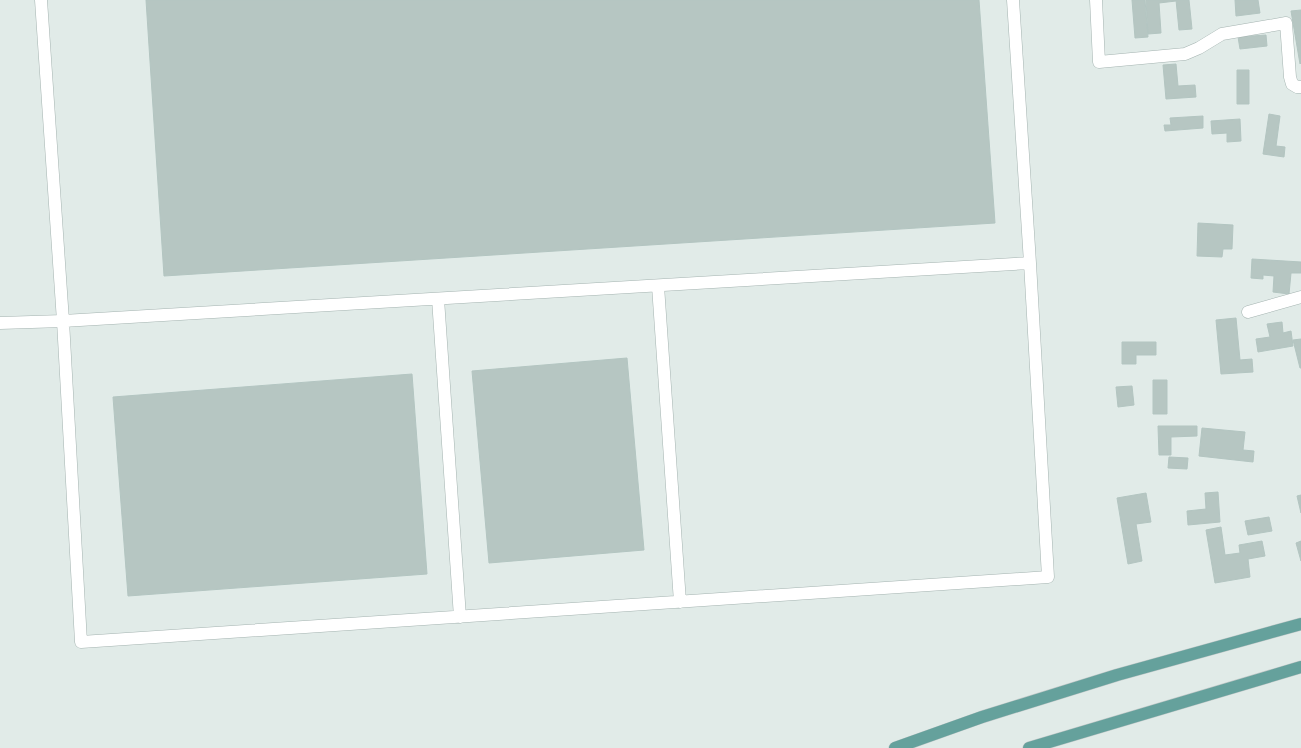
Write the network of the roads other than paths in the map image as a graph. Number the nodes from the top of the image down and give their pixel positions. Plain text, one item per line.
1 (41, 0) edge
2 (1014, 0) edge
3 (1096, 0) edge
4 (1301, 87) edge
5 (1030, 263) junction
6 (658, 286) junction
7 (1301, 297) edge
8 (438, 299) junction
9 (1248, 312) dead end
10 (63, 321) junction
11 (0, 323) edge
12 (680, 602) junction
13 (460, 617) junction
14 (1301, 624) edge
15 (1301, 667) edge
16 (895, 748) edge
17 (1029, 748) edge

1 - 10 street
2 - 5 street
3 - 4 street
5 - 6 street
5 - 12 street
6 - 8 street
6 - 12 street
7 - 9 street
8 - 10 street
8 - 13 street
10 - 11 street
10 - 13 street
12 - 13 street
14 - 16 main road
15 - 17 main road

